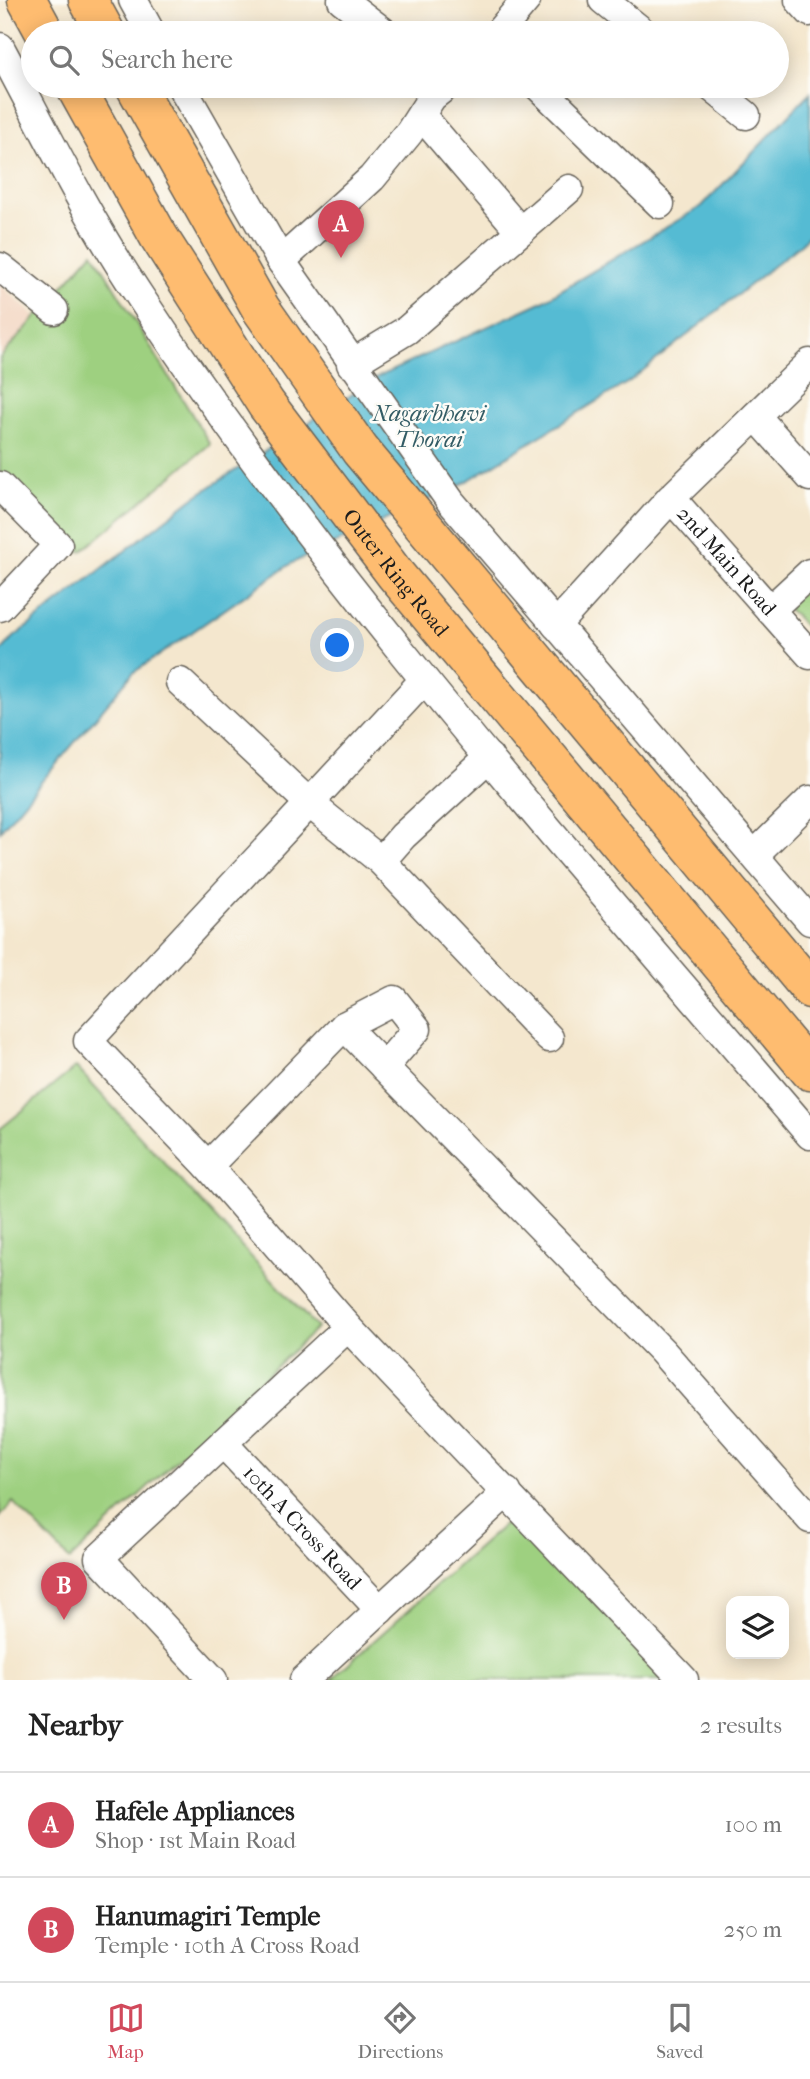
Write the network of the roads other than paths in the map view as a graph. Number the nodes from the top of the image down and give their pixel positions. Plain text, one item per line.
1 (25, 0) edge
2 (88, 0) edge
3 (133, 0) edge
4 (342, 0) edge
5 (603, 0) edge
6 (799, 0) edge
7 (810, 12) edge
8 (0, 14) edge
9 (38, 21) edge
10 (99, 21) edge
11 (144, 21) edge
12 (369, 21) edge
13 (629, 21) edge
14 (0, 47) edge
15 (21, 85) edge
16 (28, 98) edge
17 (82, 98) edge
18 (142, 98) edge
19 (188, 98) edge
20 (431, 98) edge
21 (550, 98) edge
22 (725, 98) edge
23 (421, 115) junction
24 (746, 115) dead end
25 (569, 189) dead end
26 (660, 204) dead end
27 (520, 231) junction
28 (281, 261) junction
29 (0, 267) edge
30 (54, 310) dead end
31 (810, 363) edge
32 (358, 374) junction
33 (756, 415) junction
34 (810, 477) edge
35 (0, 485) edge
36 (671, 498) junction
37 (810, 573) edge
38 (0, 607) edge
39 (770, 610) junction
40 (556, 625) junction
41 (810, 655) edge
42 (424, 680) junction
43 (180, 682) dead end
44 (489, 757) junction
45 (810, 800) edge
46 (309, 803) junction
47 (754, 855) junction
48 (381, 861) junction
49 (810, 921) edge
50 (807, 986) edge
51 (344, 1026) junction
52 (549, 1038) dead end
53 (384, 1067) junction
54 (810, 1071) edge
55 (810, 1135) edge
56 (208, 1166) junction
57 (348, 1327) junction
58 (223, 1443) junction
59 (507, 1492) junction
60 (810, 1518) edge
61 (380, 1610) junction
62 (213, 1680) edge
63 (304, 1680) edge
64 (684, 1680) edge

1 - 8 highway
1 - 9 highway
2 - 10 highway
3 - 11 street
4 - 12 street
5 - 13 street
6 - 7 street
14 - 15 street
16 - 42 street
17 - 54 highway, Outer Ring Road
18 - 50 highway
19 - 28 street
20 - 23 street
21 - 26 street
22 - 24 street
23 - 27 street
23 - 28 street
25 - 27 street
27 - 32 street
28 - 32 street
29 - 30 street
31 - 33 street
32 - 40 street
33 - 34 street
33 - 36 street
35 - 38 street
36 - 39 street, 2nd Main Road
36 - 40 street
37 - 39 street
39 - 41 street, 2nd Main Road
40 - 47 street
42 - 44 street
42 - 46 street
43 - 46 street
44 - 48 street
44 - 55 street
45 - 47 street
46 - 48 street
46 - 56 street
47 - 49 street
48 - 52 street
51 - 53 street
51 - 53 street
51 - 56 street
53 - 60 street
56 - 57 street
57 - 58 street
57 - 59 street
58 - 61 street, 10th A Cross Road
58 - 62 street
59 - 61 street
59 - 64 street
61 - 63 street

